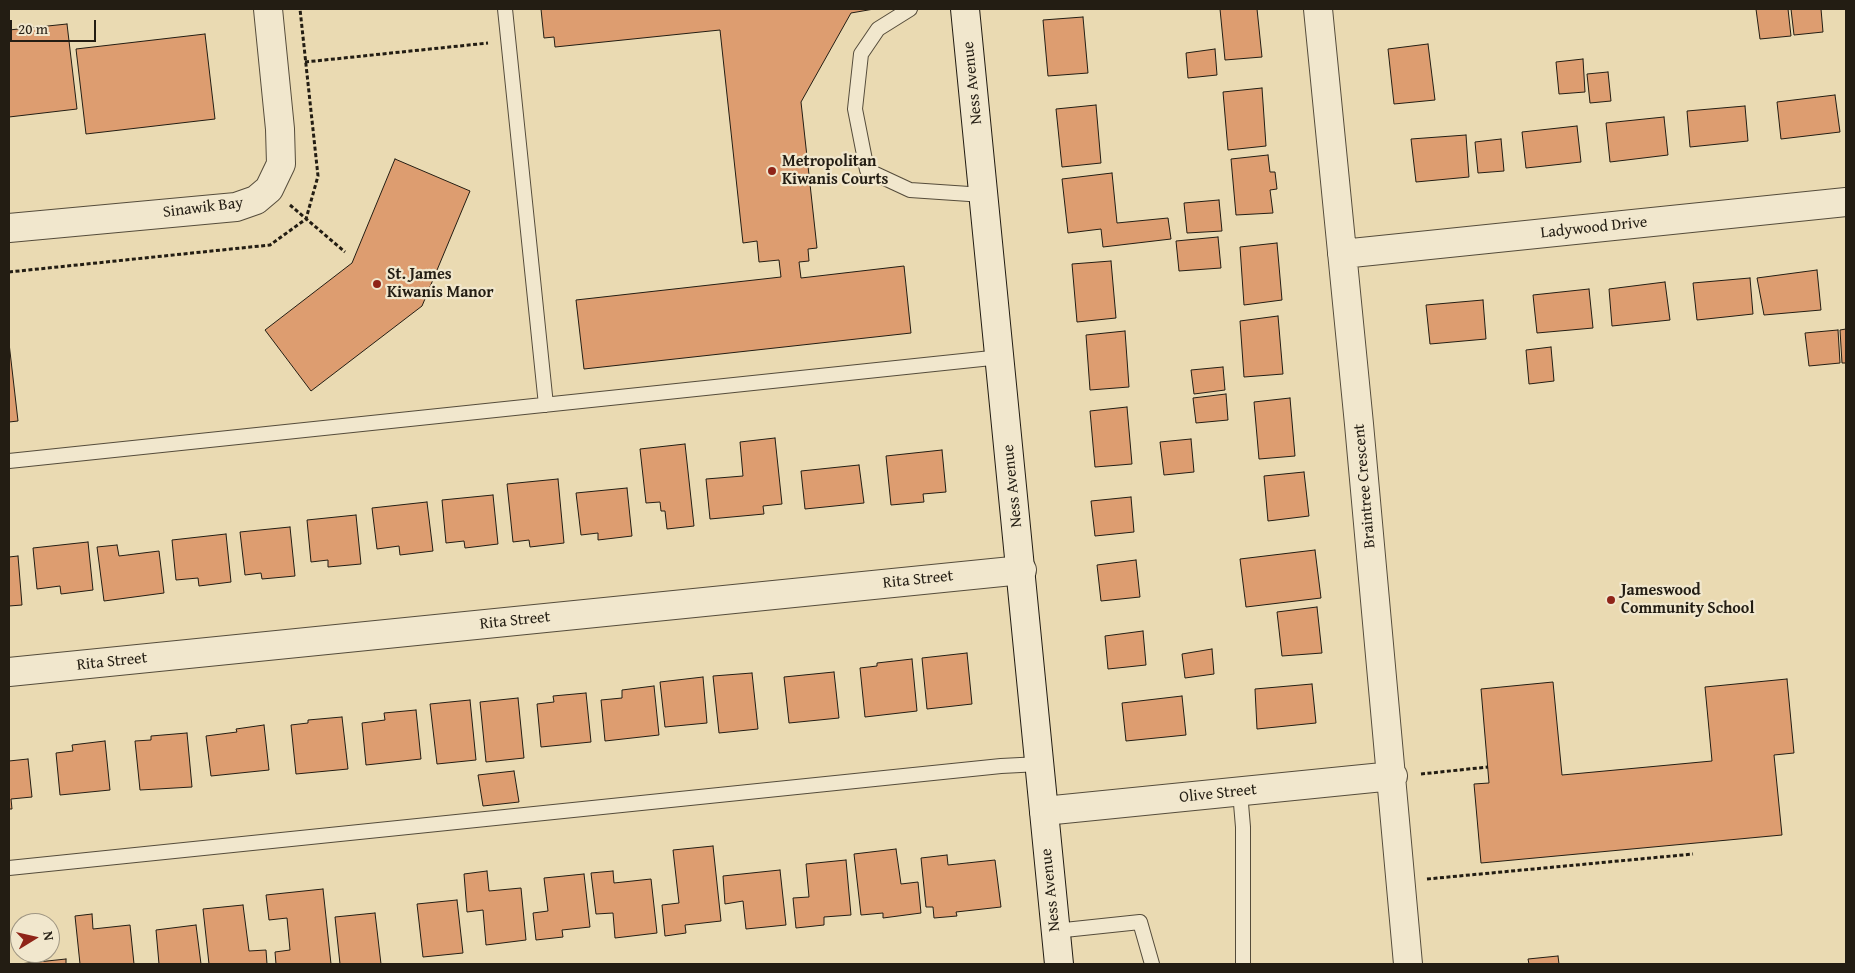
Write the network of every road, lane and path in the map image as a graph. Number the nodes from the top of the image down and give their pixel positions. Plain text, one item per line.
1 (268, 9) edge
2 (505, 9) edge
3 (910, 9) edge
4 (965, 9) edge
5 (1318, 9) edge
6 (508, 41) junction
7 (274, 67) junction
8 (269, 189) junction
9 (984, 195) junction
10 (1846, 202) edge
11 (9, 228) edge
12 (345, 252) dead end
13 (1342, 254) junction
14 (1001, 357) junction
15 (546, 405) junction
16 (9, 461) edge
17 (1022, 570) junction
18 (9, 672) edge
19 (1040, 764) junction
20 (1488, 767) dead end
21 (1393, 776) junction
22 (1240, 792) junction
23 (1044, 811) junction
24 (1693, 854) dead end
25 (9, 868) edge
26 (1401, 881) junction
27 (1056, 931) junction
28 (1059, 964) edge
29 (1152, 964) edge
30 (1243, 964) edge
31 (1408, 964) edge

1 - 7 street
2 - 6 lane
3 - 9 lane
4 - 9 street, Ness Avenue
5 - 13 street, Braintree Crescent
6 - 7 path
6 - 15 lane
7 - 8 street
8 - 11 street, Sinawik Bay
8 - 12 path
9 - 14 street, Ness Avenue
10 - 13 street, Ladywood Drive
13 - 21 street, Braintree Crescent
14 - 15 lane
14 - 17 street, Ness Avenue
15 - 16 lane
17 - 18 street, Rita Street
17 - 19 street, Ness Avenue
19 - 23 street, Ness Avenue
19 - 25 lane
20 - 21 path
21 - 22 street, Olive Street
21 - 26 street, Braintree Crescent
22 - 23 street, Olive Street
22 - 30 lane
23 - 27 street, Ness Avenue
24 - 26 path
26 - 31 street, Braintree Crescent
27 - 28 street, Ness Avenue
27 - 29 lane

